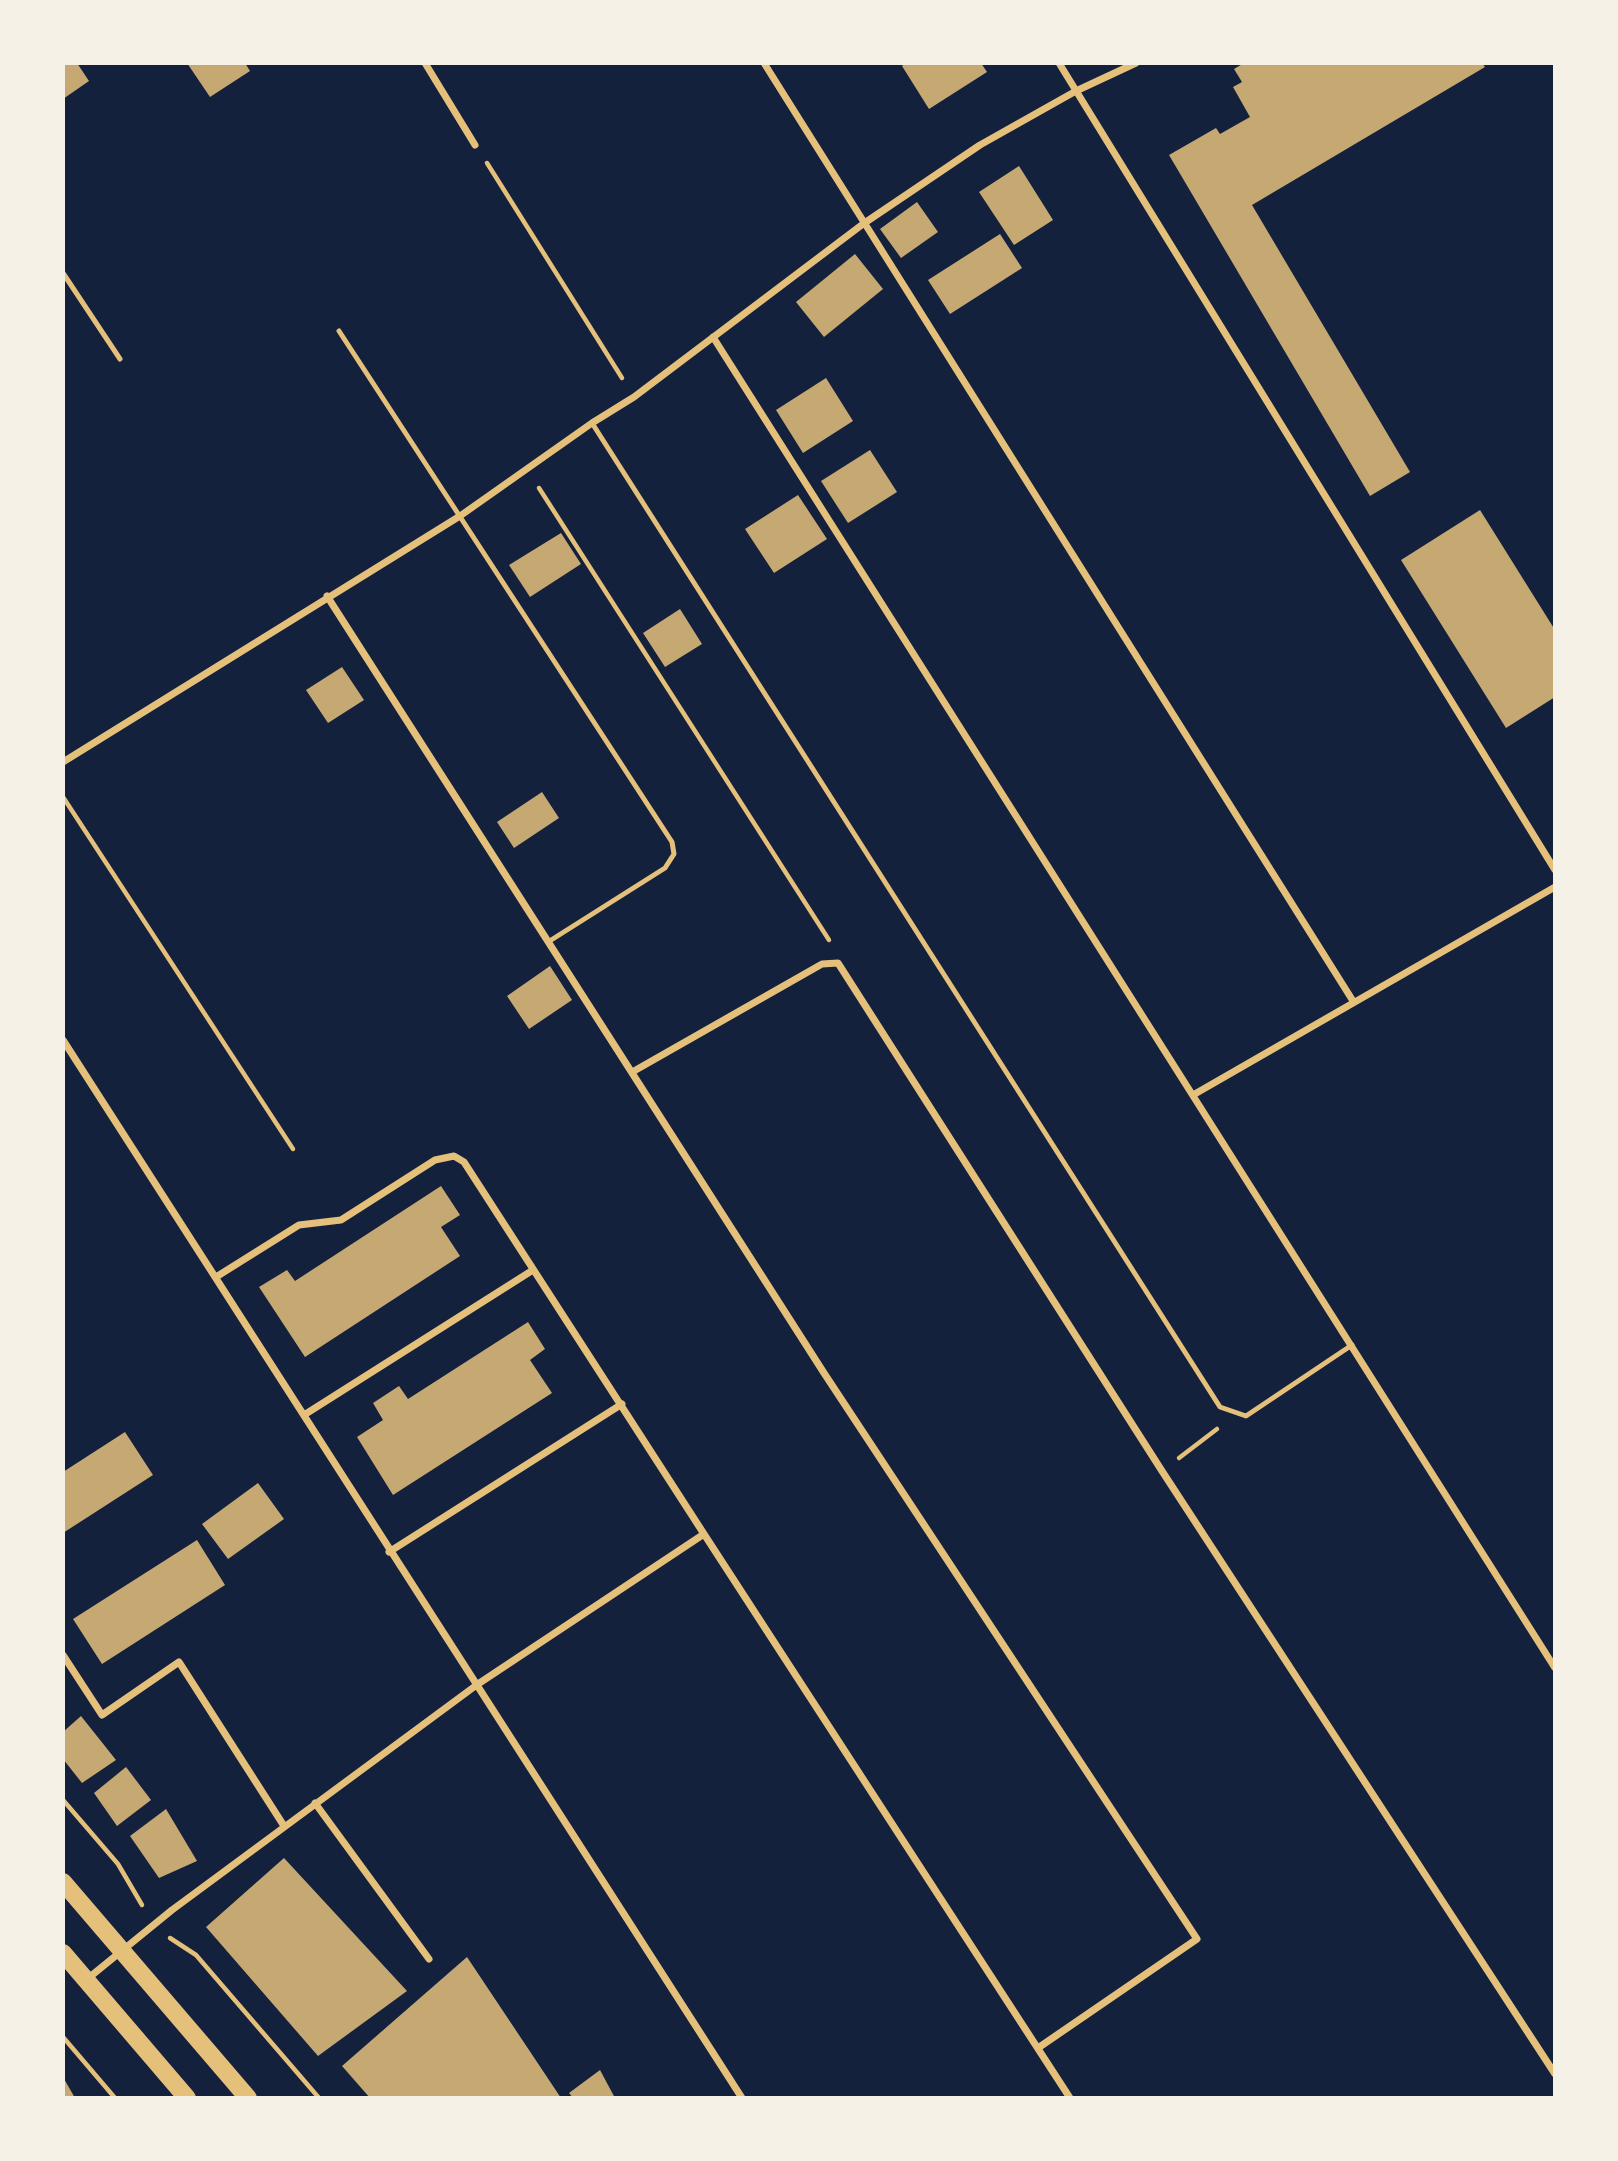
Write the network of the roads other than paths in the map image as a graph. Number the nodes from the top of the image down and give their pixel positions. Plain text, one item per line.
1 (425, 63) edge
2 (764, 63) edge
3 (1059, 63) edge
4 (1136, 63) edge
5 (1076, 91) junction
6 (475, 145) road end
7 (863, 224) junction
8 (63, 273) edge
9 (339, 331) dead end
10 (713, 337) junction
11 (120, 359) dead end
12 (592, 423) junction
13 (460, 516) junction
14 (327, 596) junction
15 (63, 762) edge
16 (1555, 870) edge
17 (1555, 887) edge
18 (548, 942) junction
19 (1353, 1001) junction
20 (63, 1040) edge
21 (634, 1071) junction
22 (1193, 1094) junction
23 (533, 1270) junction
24 (216, 1277) junction
25 (1352, 1345) junction
26 (622, 1404) junction
27 (303, 1415) junction
28 (704, 1534) junction
29 (389, 1552) junction
30 (63, 1655) edge
31 (1555, 1668) edge
32 (478, 1684) junction
33 (315, 1803) junction
34 (284, 1826) junction
35 (63, 1882) edge
36 (123, 1951) junction
37 (63, 1954) edge
38 (429, 1959) dead end
39 (86, 1980) junction
40 (1038, 2048) junction
41 (1555, 2074) edge
42 (187, 2098) edge
43 (248, 2098) edge
44 (742, 2098) edge
45 (1070, 2098) edge

1 - 6 street
2 - 7 street
3 - 5 street
4 - 5 street
5 - 7 street
5 - 16 street
7 - 10 street
7 - 19 street
8 - 11 lane
9 - 13 lane
10 - 12 street
10 - 22 street
12 - 13 street
12 - 25 lane
13 - 14 street
13 - 18 lane
14 - 15 street
14 - 18 street
17 - 19 street
18 - 21 street
19 - 22 street
20 - 24 street
21 - 40 street
21 - 41 street
22 - 25 street
23 - 24 street
23 - 26 street
23 - 27 street
24 - 27 street
25 - 31 street
26 - 28 street
26 - 29 street
27 - 29 street
28 - 32 street
28 - 40 street
29 - 32 street
30 - 34 street
32 - 33 street
32 - 44 street
33 - 34 street
33 - 38 street
34 - 36 street
35 - 36 main road
36 - 39 street
36 - 43 main road
37 - 39 main road
39 - 42 main road
40 - 45 street

